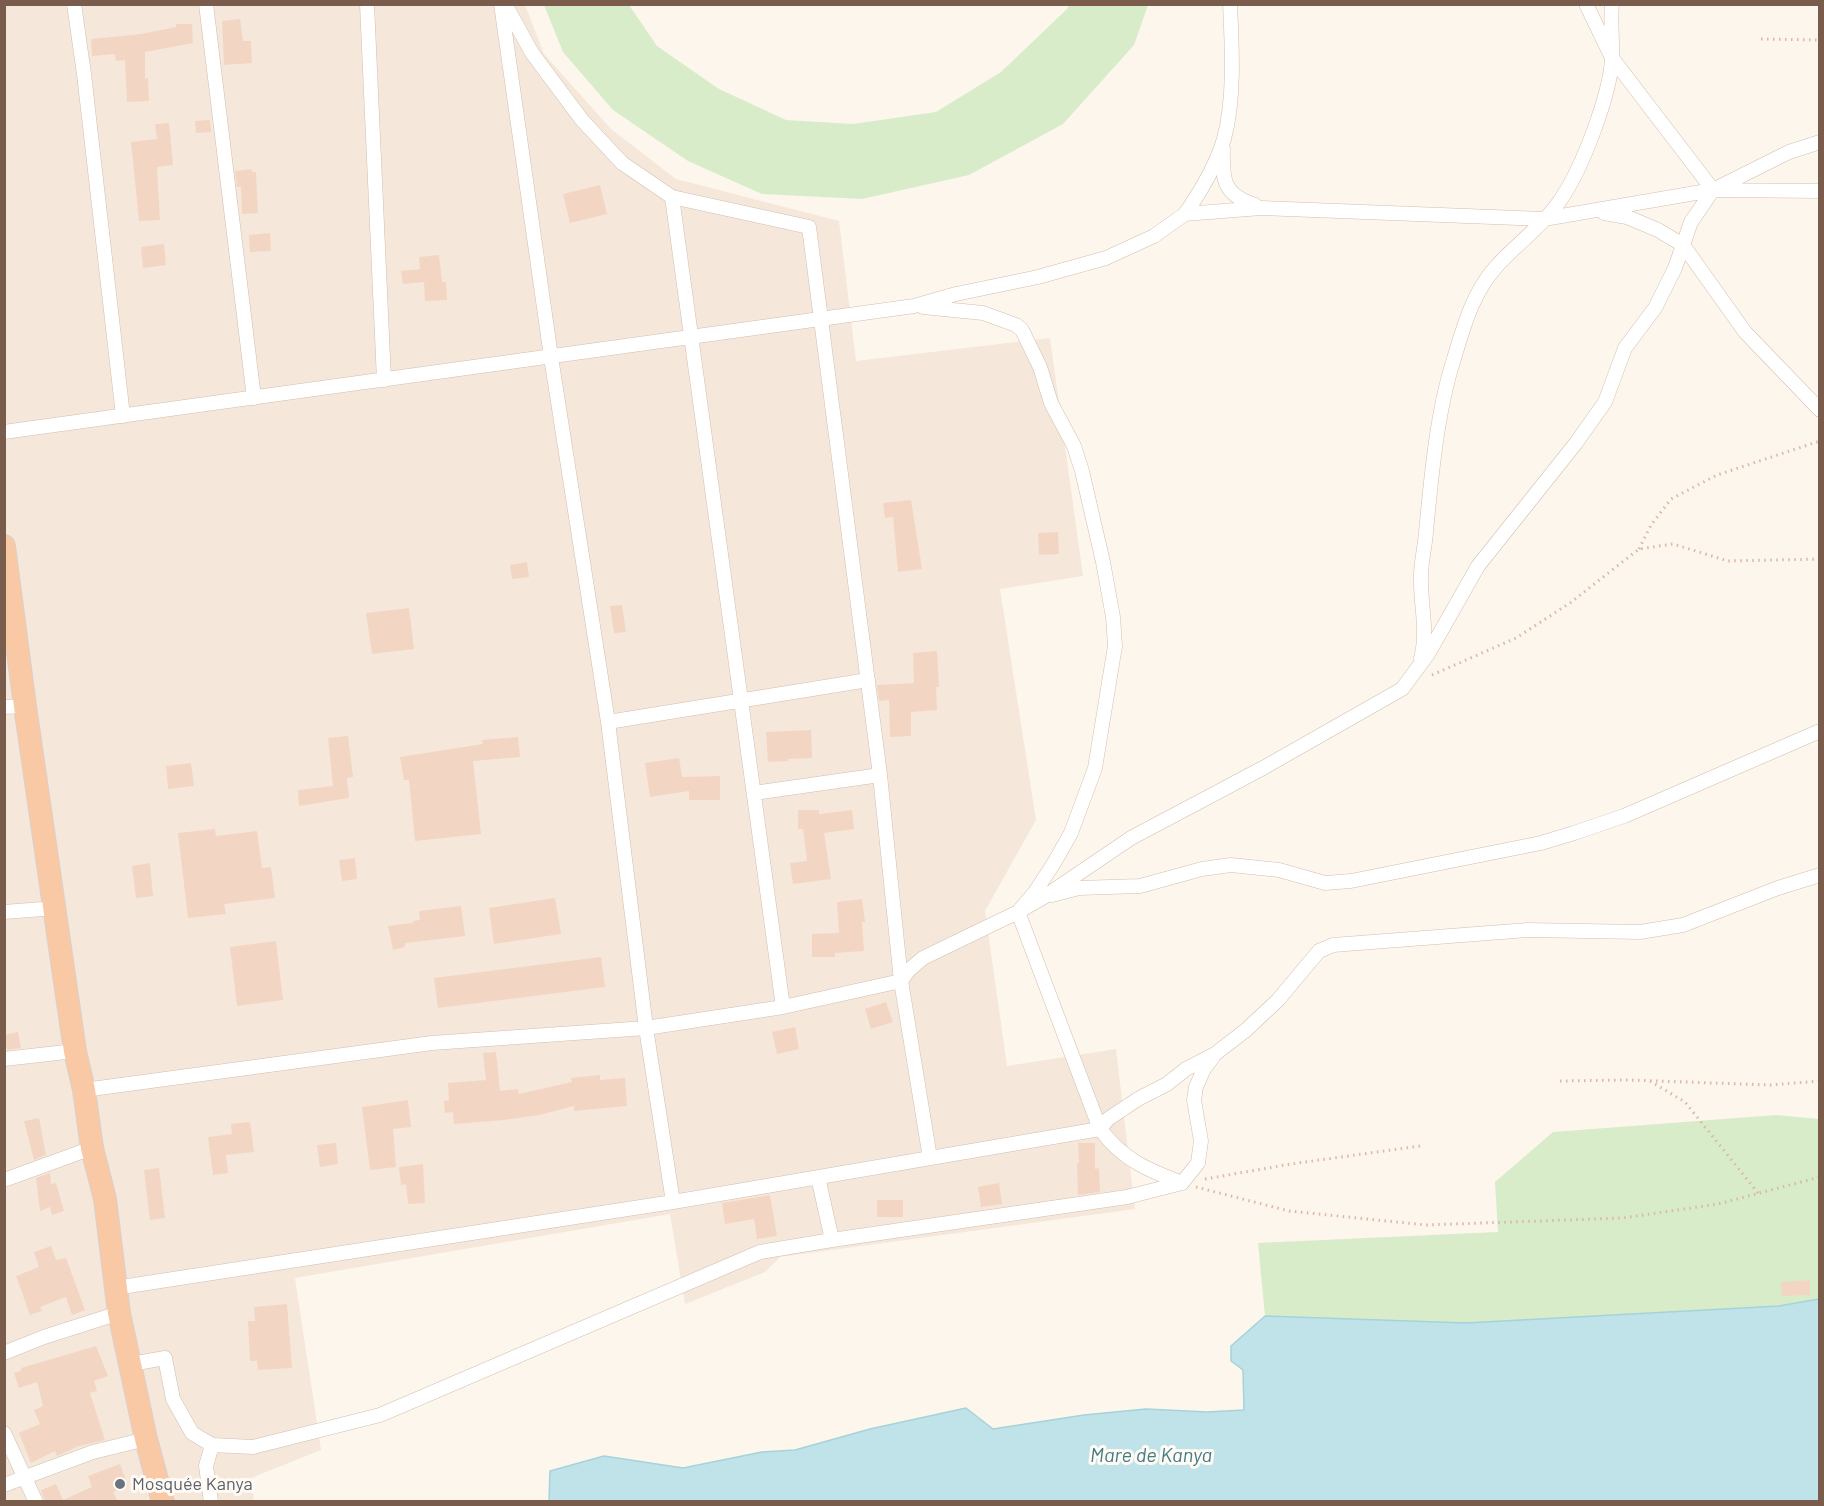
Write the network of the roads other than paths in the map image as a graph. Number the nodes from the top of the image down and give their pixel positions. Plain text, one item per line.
1 (74, 4) edge
2 (206, 4) edge
3 (368, 4) edge
4 (503, 4) edge
5 (1230, 4) edge
6 (1586, 4) edge
7 (1612, 4) edge
8 (1612, 58) junction
9 (1223, 140) junction
10 (1820, 141) edge
11 (1713, 190) junction
12 (1820, 191) edge
13 (672, 197) junction
14 (1261, 208) junction
15 (1593, 211) junction
16 (1185, 214) junction
17 (1544, 219) junction
18 (1683, 245) junction
19 (914, 306) junction
20 (821, 320) junction
21 (691, 338) junction
22 (551, 357) junction
23 (384, 380) junction
24 (254, 398) junction
25 (1820, 410) edge
26 (123, 416) junction
27 (4, 432) edge
28 (4, 546) edge
29 (6, 576) edge
30 (1424, 672) junction
31 (868, 680) junction
32 (741, 701) junction
33 (15, 707) edge
34 (608, 722) junction
35 (1820, 731) edge
36 (880, 775) junction
37 (754, 794) junction
38 (1820, 875) edge
39 (1044, 897) junction
40 (56, 908) junction
41 (4, 912) edge
42 (1018, 912) junction
43 (901, 981) junction
44 (783, 1006) junction
45 (646, 1028) junction
46 (75, 1051) junction
47 (1215, 1054) junction
48 (4, 1059) edge
49 (84, 1090) junction
50 (1100, 1130) junction
51 (92, 1148) junction
52 (930, 1158) junction
53 (818, 1178) junction
54 (4, 1180) edge
55 (1182, 1183) junction
56 (673, 1202) junction
57 (832, 1240) junction
58 (115, 1288) junction
59 (119, 1312) junction
60 (4, 1353) edge
61 (131, 1364) junction
62 (4, 1433) edge
63 (147, 1439) junction
64 (212, 1445) junction
65 (26, 1477) junction
66 (4, 1485) edge
67 (36, 1502) edge
68 (164, 1502) edge
69 (211, 1502) edge

1 - 26 street
2 - 24 street
3 - 23 street
4 - 13 street
4 - 22 street
5 - 9 street
6 - 8 street
7 - 8 street
8 - 11 street
8 - 17 street
9 - 14 street
9 - 16 street
10 - 11 street
11 - 12 street
11 - 15 street
11 - 18 street
13 - 20 street
13 - 21 street
14 - 16 street
14 - 17 street
15 - 17 street
15 - 18 street
16 - 19 street
17 - 30 street
18 - 25 street
18 - 30 street
19 - 20 street
19 - 42 street
20 - 21 street
20 - 31 street
21 - 22 street
21 - 32 street
22 - 23 street
22 - 34 street
23 - 24 street
24 - 26 street
26 - 27 street
28 - 29 highway
29 - 33 highway
30 - 39 street
31 - 32 street
31 - 36 street
32 - 34 street
32 - 37 street
33 - 40 highway
34 - 45 street
35 - 39 street
36 - 37 street
36 - 43 street
37 - 44 street
38 - 47 street
39 - 42 street
40 - 41 street
40 - 46 highway
42 - 43 street
42 - 50 street
43 - 44 street
43 - 52 street
44 - 45 street
45 - 49 street
45 - 56 street
46 - 48 street
46 - 49 highway
47 - 50 street
47 - 55 street
49 - 51 highway
50 - 52 street
50 - 55 street
51 - 54 street
51 - 58 highway
52 - 53 street
53 - 56 street
53 - 57 street
55 - 57 street
56 - 58 street
57 - 64 street
58 - 59 highway
59 - 60 street
59 - 61 highway
61 - 63 highway
61 - 64 street
62 - 65 street
63 - 65 street
63 - 68 highway
64 - 69 street
65 - 66 street
65 - 67 street

